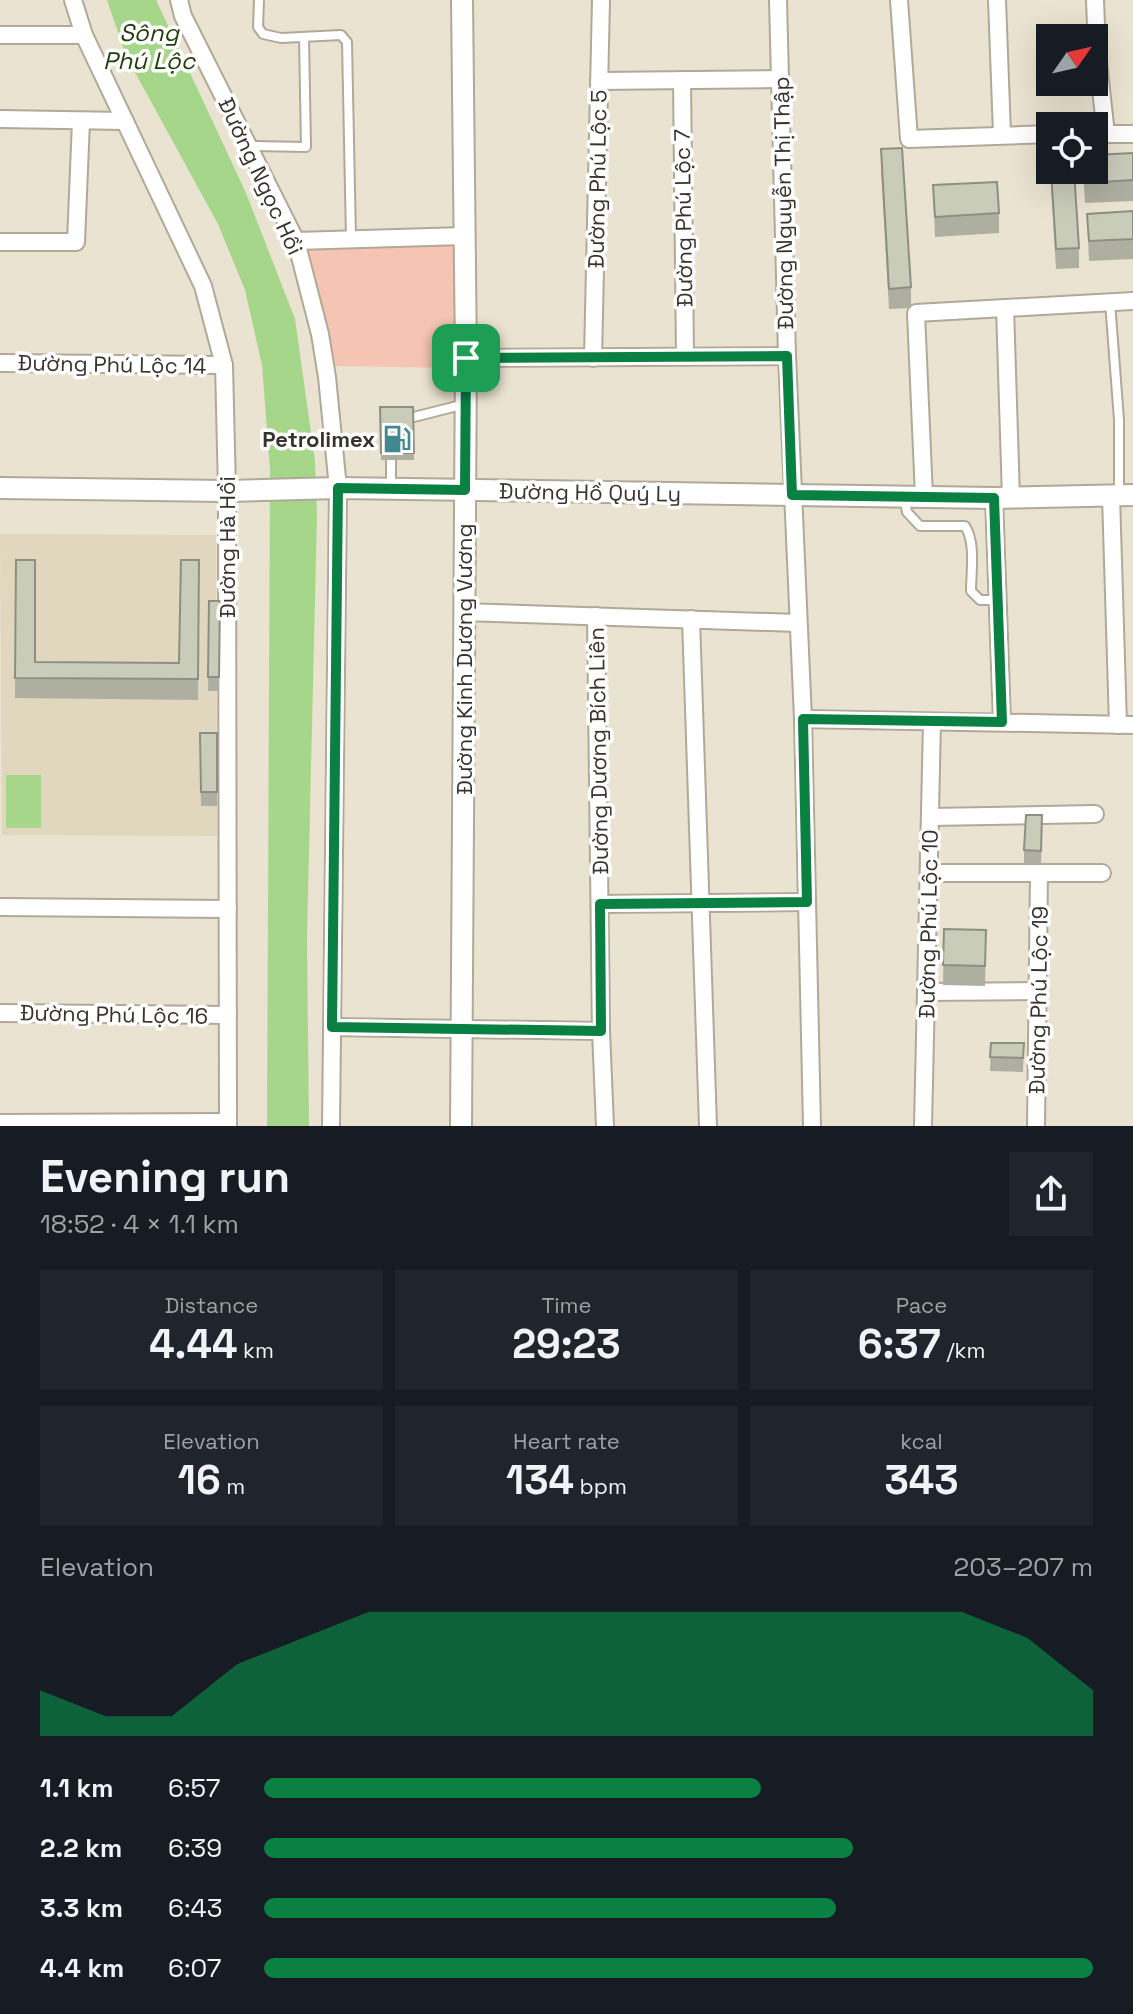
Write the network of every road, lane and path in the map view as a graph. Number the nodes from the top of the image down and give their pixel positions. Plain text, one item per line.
1 (73, 0) edge
2 (179, 0) edge
3 (259, 0) edge
4 (462, 0) edge
5 (601, 0) edge
6 (778, 0) edge
7 (899, 0) edge
8 (997, 0) edge
9 (1095, 0) edge
10 (0, 35) edge
11 (84, 35) junction
12 (304, 37) junction
13 (780, 79) junction
14 (682, 80) junction
15 (599, 81) junction
16 (1099, 112) edge
17 (0, 119) edge
18 (81, 121) junction
19 (125, 121) junction
20 (1002, 134) junction
21 (1036, 134) edge
22 (1108, 134) edge
23 (1133, 134) edge
24 (250, 146) junction
25 (464, 236) junction
26 (351, 239) junction
27 (296, 241) junction
28 (0, 242) edge
29 (1133, 301) edge
30 (1110, 302) junction
31 (1005, 308) junction
32 (787, 356) junction
33 (685, 357) junction
34 (466, 358) junction
35 (593, 358) junction
36 (0, 363) edge
37 (224, 365) junction
38 (465, 404) junction
39 (414, 417) edge
40 (391, 460) edge
41 (0, 488) edge
42 (331, 488) junction
43 (391, 489) junction
44 (465, 490) junction
45 (227, 491) junction
46 (792, 495) junction
47 (1121, 495) edge
48 (914, 497) junction
49 (1002, 498) junction
50 (997, 600) junction
51 (463, 612) junction
52 (596, 616) junction
53 (691, 619) junction
54 (797, 623) junction
55 (803, 719) junction
56 (932, 722) junction
57 (1002, 722) junction
58 (1125, 725) edge
59 (1095, 814) dead end
60 (930, 817) junction
61 (929, 873) junction
62 (1039, 873) junction
63 (1102, 873) dead end
64 (807, 902) junction
65 (701, 903) junction
66 (600, 904) junction
67 (0, 907) edge
68 (228, 909) junction
69 (1038, 991) junction
70 (926, 992) junction
71 (0, 1013) edge
72 (228, 1015) junction
73 (332, 1027) junction
74 (462, 1031) junction
75 (601, 1031) junction
76 (0, 1123) edge
77 (228, 1124) edge
78 (331, 1126) edge
79 (461, 1126) edge
80 (605, 1126) edge
81 (708, 1126) edge
82 (812, 1126) edge
83 (923, 1126) edge
84 (1036, 1126) edge

1 - 11 street, Đường Hà Hồi
2 - 24 street, Đường Ngọc Hồi
3 - 12 lane
4 - 25 street, Đường Kinh Dương Vương
5 - 15 street, Đường Phú Lộc 5
6 - 13 street, Đường Nguyễn Thị Thập
7 - 20 street
8 - 20 street
9 - 16 street
10 - 11 street
11 - 19 street, Đường Hà Hồi
12 - 24 lane
12 - 26 lane
13 - 14 street
13 - 32 street, Đường Nguyễn Thị Thập
14 - 15 street
14 - 33 street, Đường Phú Lộc 7
15 - 35 street, Đường Phú Lộc 5
17 - 18 street
18 - 19 street
18 - 28 street
19 - 37 street, Đường Hà Hồi
20 - 21 street
22 - 23 street
24 - 27 street, Đường Ngọc Hồi
25 - 26 street
25 - 34 street, Đường Kinh Dương Vương
26 - 27 street
27 - 42 street, Đường Ngọc Hồi
29 - 30 street
30 - 31 street
30 - 47 lane
31 - 48 street
31 - 49 street
32 - 33 street
32 - 46 street, Đường Nguyễn Thị Thập
33 - 35 street
34 - 35 street
34 - 38 street, Đường Kinh Dương Vương
36 - 37 street, Đường Phú Lộc 14
37 - 45 street, Đường Hà Hồi
38 - 39 lane
38 - 44 street, Đường Kinh Dương Vương
40 - 43 lane
41 - 45 street, Đường Hồ Quý Ly
42 - 43 street, Đường Hồ Quý Ly
42 - 45 street, Đường Hồ Quý Ly
42 - 73 street, Đường Ngọc Hồi
43 - 44 street, Đường Hồ Quý Ly
44 - 46 street, Đường Hồ Quý Ly
44 - 51 street, Đường Kinh Dương Vương
45 - 68 street, Đường Hà Hồi
46 - 48 street, Đường Hồ Quý Ly
46 - 54 street, Đường Nguyễn Thị Thập
47 - 49 street, Đường Hồ Quý Ly
47 - 58 street
48 - 49 street, Đường Hồ Quý Ly
48 - 50 lane
49 - 50 street
50 - 57 street
51 - 52 street
51 - 74 street, Đường Kinh Dương Vương
52 - 53 street
52 - 66 street, Đường Dương Bích Liên
53 - 54 street
53 - 65 street
54 - 55 street, Đường Nguyễn Thị Thập
55 - 56 street
55 - 64 street, Đường Nguyễn Thị Thập
56 - 57 street
56 - 60 street, Đường Phú Lộc 10
57 - 58 street
59 - 60 street
60 - 61 street, Đường Phú Lộc 10
61 - 62 street, Đường Phú Lộc 19
61 - 70 street, Đường Phú Lộc 10
62 - 63 street, Đường Phú Lộc 19
62 - 69 street, Đường Phú Lộc 19
64 - 65 street
64 - 82 street, Đường Nguyễn Thị Thập
65 - 66 street
65 - 81 street
66 - 75 street, Đường Dương Bích Liên
67 - 68 street
68 - 72 street, Đường Hà Hồi
69 - 70 street
69 - 84 street, Đường Phú Lộc 19
70 - 83 street, Đường Phú Lộc 10
71 - 72 street, Đường Phú Lộc 16
72 - 77 street, Đường Hà Hồi
73 - 74 street
73 - 78 street, Đường Ngọc Hồi
74 - 75 street
74 - 79 street, Đường Kinh Dương Vương
75 - 80 street, Đường Dương Bích Liên
76 - 77 street

